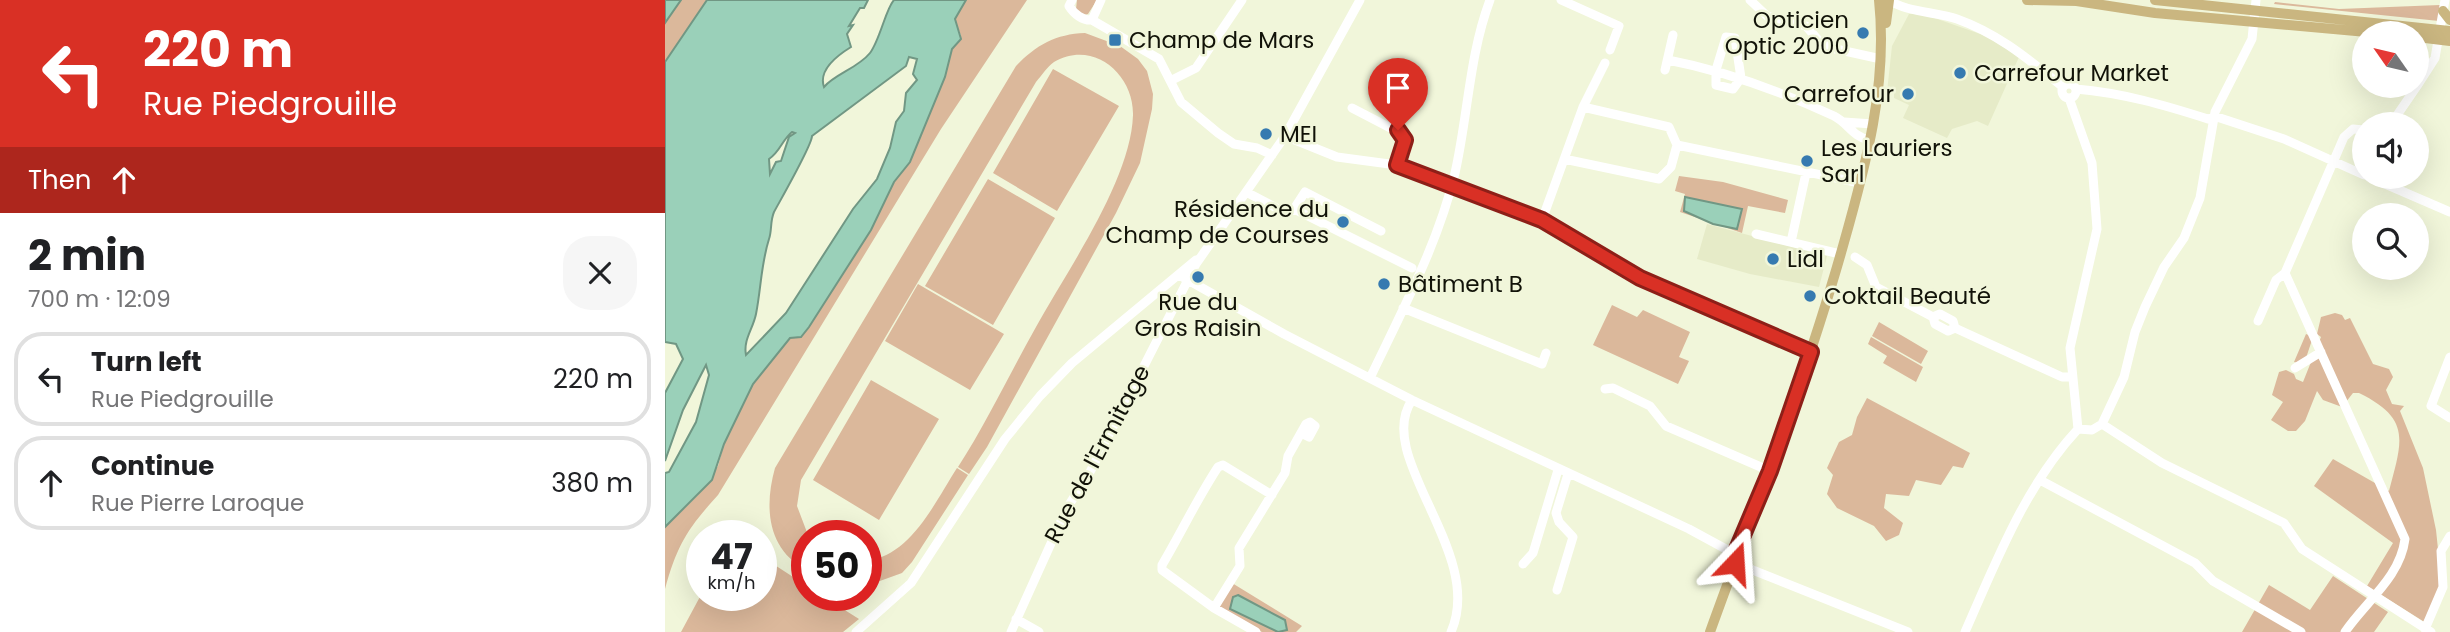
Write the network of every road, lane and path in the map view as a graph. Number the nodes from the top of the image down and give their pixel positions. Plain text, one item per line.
1 (1072, 0) edge
2 (1101, 0) edge
3 (1242, 0) edge
4 (1360, 0) edge
5 (1490, 0) edge
6 (1561, 0) edge
7 (1750, 0) edge
8 (1879, 0) edge
9 (1887, 0) edge
10 (2027, 0) edge
11 (2155, 0) edge
12 (2073, 1) edge
13 (2255, 7) edge
14 (2446, 10) edge
15 (1093, 20) junction
16 (2352, 28) edge
17 (1673, 35) dead end
18 (2445, 35) edge
19 (1610, 50) dead end
20 (1882, 55) junction
21 (1668, 60) junction
22 (1605, 63) dead end
23 (2429, 67) edge
24 (1716, 69) junction
25 (1665, 70) dead end
26 (1741, 78) junction
27 (1172, 80) junction
28 (2063, 87) junction
29 (2076, 89) junction
30 (2069, 99) junction
31 (1352, 107) dead end
32 (1583, 107) junction
33 (2213, 118) junction
34 (1844, 122) junction
35 (1873, 124) junction
36 (2352, 131) edge
37 (1285, 136) junction
38 (1869, 140) junction
39 (1677, 145) junction
40 (1272, 155) junction
41 (1564, 159) junction
42 (2333, 161) junction
43 (1397, 165) junction
44 (2352, 169) edge
45 (1806, 173) junction
46 (1860, 183) junction
47 (1450, 187) junction
48 (2397, 189) edge
49 (1248, 193) junction
50 (1294, 209) junction
51 (2450, 212) edge
52 (1542, 220) junction
53 (1381, 230) dead end
54 (1756, 234) dead end
55 (1791, 242) junction
56 (1840, 254) junction
57 (1855, 257) dead end
58 (1412, 268) dead end
59 (2285, 273) junction
60 (1184, 277) junction
61 (1403, 308) junction
62 (2258, 321) dead end
63 (1546, 352) dead end
64 (1811, 352) junction
65 (2321, 352) junction
66 (2450, 357) edge
67 (2295, 368) dead end
68 (1371, 376) junction
69 (2072, 377) junction
70 (1605, 389) dead end
71 (1412, 400) junction
72 (2450, 418) edge
73 (2102, 424) junction
74 (2078, 429) junction
75 (1301, 433) dead end
76 (1770, 471) junction
77 (1563, 472) junction
78 (2040, 480) junction
79 (1272, 495) junction
80 (2450, 536) edge
81 (1735, 559) junction
82 (1523, 564) dead end
83 (1557, 590) dead end
84 (2377, 598) junction
85 (1214, 608) junction
86 (1016, 619) junction
87 (2428, 630) edge
88 (1455, 631) edge
89 (856, 632) edge
90 (1011, 632) edge
91 (1039, 632) edge
92 (1256, 632) edge
93 (1710, 632) edge
94 (1908, 632) edge
95 (1965, 632) edge
96 (2301, 632) edge
97 (2345, 632) edge

1 - 15 street
2 - 15 street
3 - 27 street
4 - 37 street, Rue de l'Ermitage
5 - 47 street
6 - 19 street
7 - 20 street
8 - 20 main road
9 - 20 main road
9 - 28 street
10 - 12 main road
11 - 13 main road
12 - 13 main road
13 - 16 main road
13 - 18 main road
13 - 33 street
14 - 18 street
15 - 27 street
17 - 21 street
18 - 23 street
20 - 35 main road
21 - 24 street
21 - 25 street
22 - 32 street
24 - 26 street
24 - 26 street
24 - 26 street
26 - 34 street
27 - 40 street
28 - 29 street
28 - 30 street
29 - 30 street
29 - 33 street
30 - 69 street
31 - 43 street
32 - 39 street
32 - 41 street
33 - 42 street
33 - 73 street
34 - 35 street
34 - 38 street
35 - 38 main road
36 - 42 street
37 - 40 street, Rue de l'Ermitage
37 - 43 street
38 - 46 main road
39 - 41 street
39 - 45 street
40 - 49 street, Rue de l'Ermitage
41 - 52 street
42 - 44 street
42 - 59 street
43 - 47 street
45 - 46 street
45 - 55 street
46 - 56 main road
47 - 52 street
47 - 61 street
48 - 51 street
49 - 50 street
49 - 60 street, Rue de l'Ermitage
50 - 53 street
50 - 58 street
52 - 64 street
54 - 55 street
55 - 56 street
56 - 64 main road
57 - 69 street
59 - 62 street
59 - 65 street
60 - 68 street
60 - 86 street, Rue de l'Ermitage
60 - 89 street
61 - 63 street
61 - 68 street
64 - 76 main road
65 - 67 street
65 - 84 street
66 - 72 street
68 - 71 street
69 - 74 street
70 - 76 street
71 - 77 street
71 - 88 street
73 - 74 street
73 - 84 street
74 - 78 street
75 - 79 street
76 - 81 main road
77 - 81 street
77 - 82 street
77 - 83 street
78 - 95 street
78 - 96 street
79 - 85 street
79 - 85 street
80 - 87 street
81 - 93 main road
81 - 94 street
84 - 87 street
84 - 97 street
85 - 92 street
86 - 90 street, Rue de l'Ermitage
86 - 91 street

